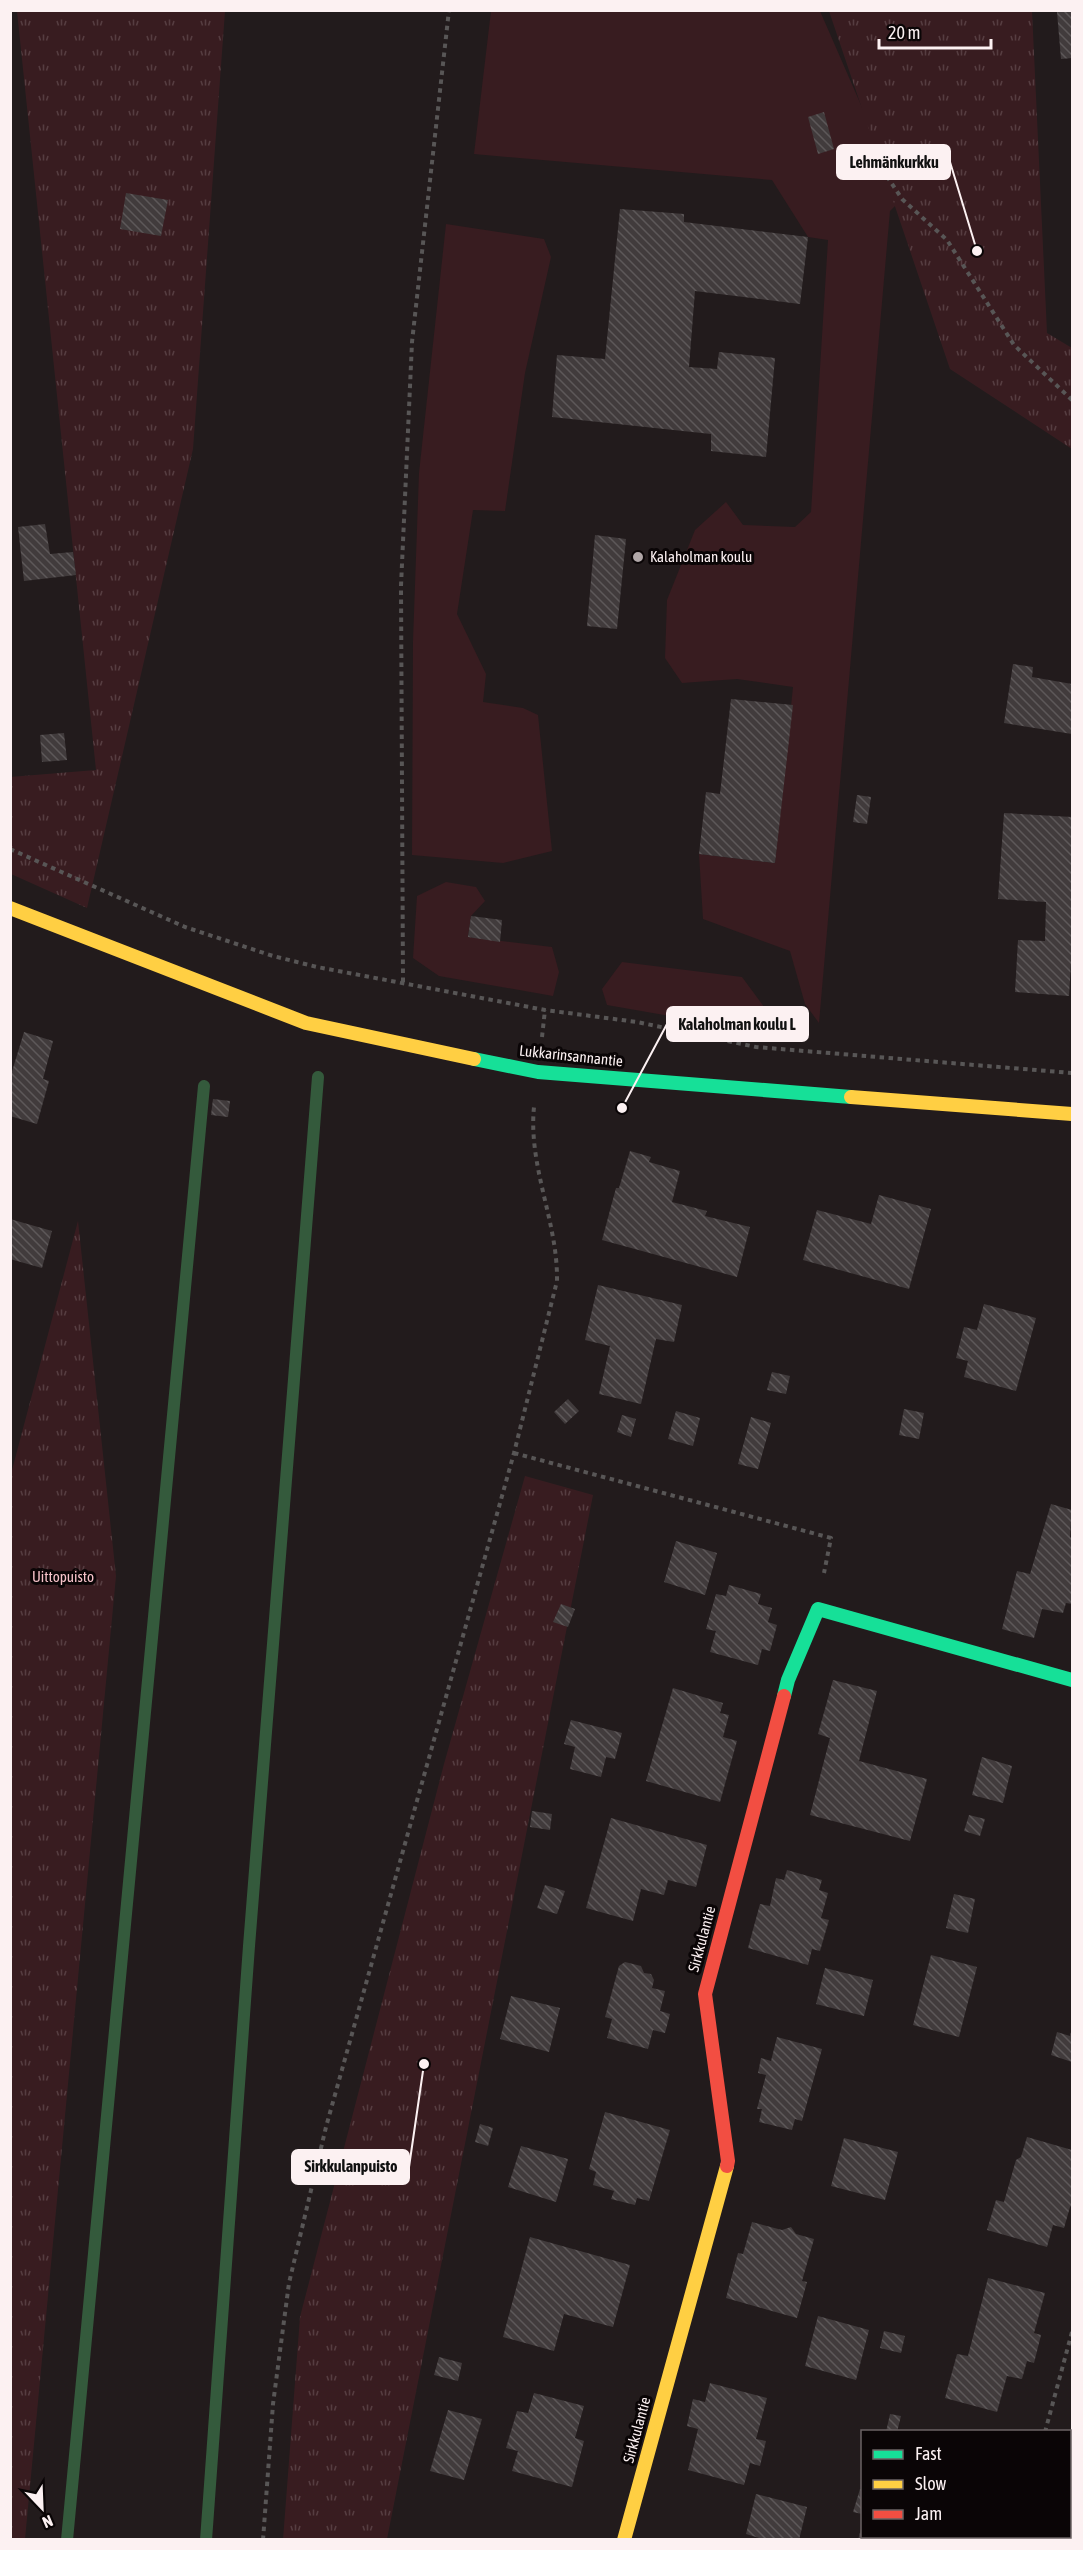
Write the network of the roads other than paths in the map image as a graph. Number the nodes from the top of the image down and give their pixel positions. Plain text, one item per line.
1 (10, 908) edge
2 (1072, 1114) edge
3 (1072, 1680) edge
4 (624, 2540) edge

1 - 2 street, Lukkarinsannantie
3 - 4 street, Sirkkulantie

